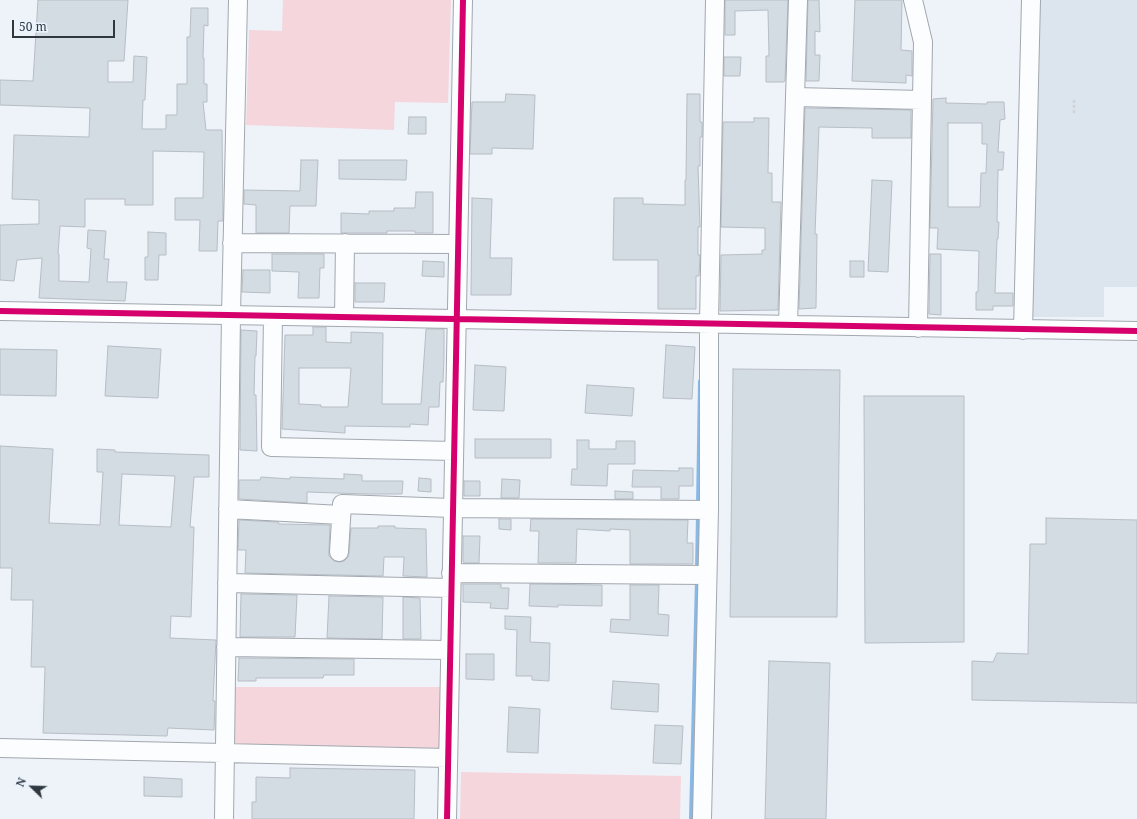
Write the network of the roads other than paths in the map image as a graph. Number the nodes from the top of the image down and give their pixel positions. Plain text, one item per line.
1 (238, 0) edge
2 (463, 0) edge
3 (716, 0) edge
4 (798, 0) edge
5 (913, 0) edge
6 (1031, 0) edge
7 (795, 98) junction
8 (922, 100) junction
9 (232, 243) junction
10 (345, 244) junction
11 (458, 244) junction
12 (0, 310) edge
13 (231, 315) junction
14 (273, 316) junction
15 (344, 317) junction
16 (456, 319) junction
17 (709, 324) junction
18 (788, 325) junction
19 (918, 328) junction
20 (1023, 330) junction
21 (1137, 331) edge
22 (454, 451) junction
23 (452, 508) junction
24 (228, 509) junction
25 (701, 510) junction
26 (341, 515) junction
27 (339, 552) dead end
28 (699, 574) junction
29 (451, 580) junction
30 (227, 583) junction
31 (226, 647) junction
32 (450, 650) junction
33 (0, 748) edge
34 (225, 753) junction
35 (447, 758) junction
36 (224, 819) edge
37 (447, 819) edge
38 (702, 819) edge

1 - 9 street
2 - 11 street
3 - 17 street
4 - 7 street
5 - 8 street
6 - 20 street
7 - 8 street
7 - 18 street
8 - 19 street
9 - 10 street
9 - 13 street
10 - 11 street
10 - 15 street
11 - 16 street
12 - 13 street
13 - 14 street
13 - 24 street
14 - 15 street
14 - 22 street
15 - 16 street
16 - 17 street
16 - 22 street
17 - 18 street
17 - 25 street
18 - 19 street
19 - 20 street
20 - 21 street
22 - 23 street
23 - 25 street
23 - 26 street
23 - 29 street
24 - 26 street
24 - 30 street
25 - 28 street
26 - 27 street
28 - 29 street
28 - 38 street
29 - 30 street
29 - 32 street
30 - 31 street
31 - 32 street
31 - 34 street
32 - 35 street
33 - 34 street
34 - 35 street
34 - 36 street
35 - 37 street

